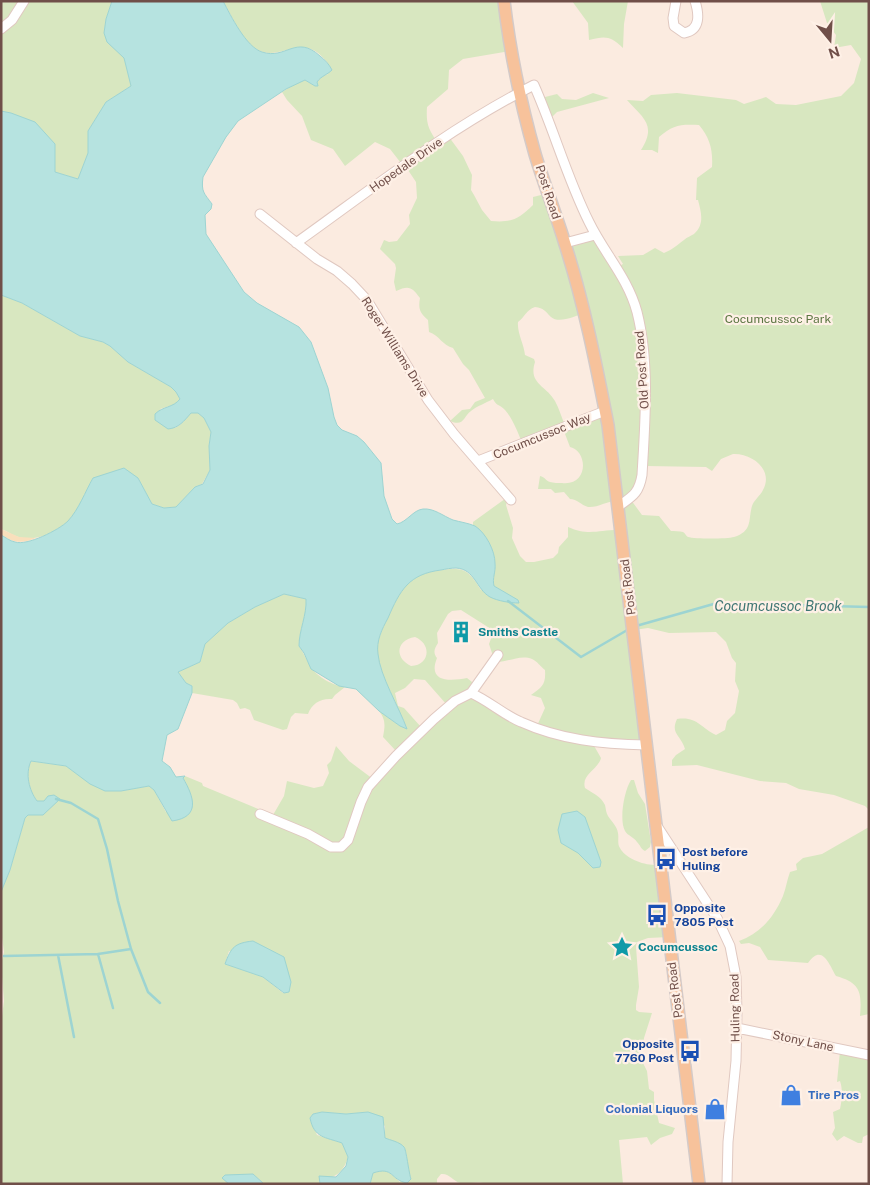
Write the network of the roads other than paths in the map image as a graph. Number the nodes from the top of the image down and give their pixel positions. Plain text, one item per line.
1 (24, 1) edge
2 (504, 1) edge
3 (676, 1) edge
4 (694, 1) edge
5 (1, 29) edge
6 (520, 92) junction
7 (260, 214) dead end
8 (596, 235) junction
9 (296, 243) junction
10 (565, 243) junction
11 (605, 412) junction
12 (478, 461) junction
13 (511, 500) dead end
14 (619, 506) junction
15 (498, 655) dead end
16 (471, 693) junction
17 (646, 745) junction
18 (260, 814) dead end
19 (655, 822) junction
20 (737, 1028) junction
21 (869, 1055) edge
22 (699, 1184) edge
23 (727, 1184) edge

1 - 5 street
2 - 6 main road, Post Road
3 - 4 street
6 - 8 street, Old Post Road
6 - 9 street, Hopedale Drive
6 - 10 main road, Post Road
7 - 9 street, Roger Williams Drive
8 - 10 street
8 - 14 street, Old Post Road
9 - 12 street, Roger Williams Drive
10 - 11 main road, Post Road
11 - 12 street, Cocumcussoc Way
11 - 14 main road, Post Road
12 - 13 street, Roger Williams Drive
14 - 17 main road, Post Road
15 - 16 street
16 - 17 street
16 - 18 street
17 - 19 main road, Post Road
19 - 20 street, Huling Road
19 - 22 main road, Post Road
20 - 21 street, Stony Lane
20 - 23 street, Huling Road

